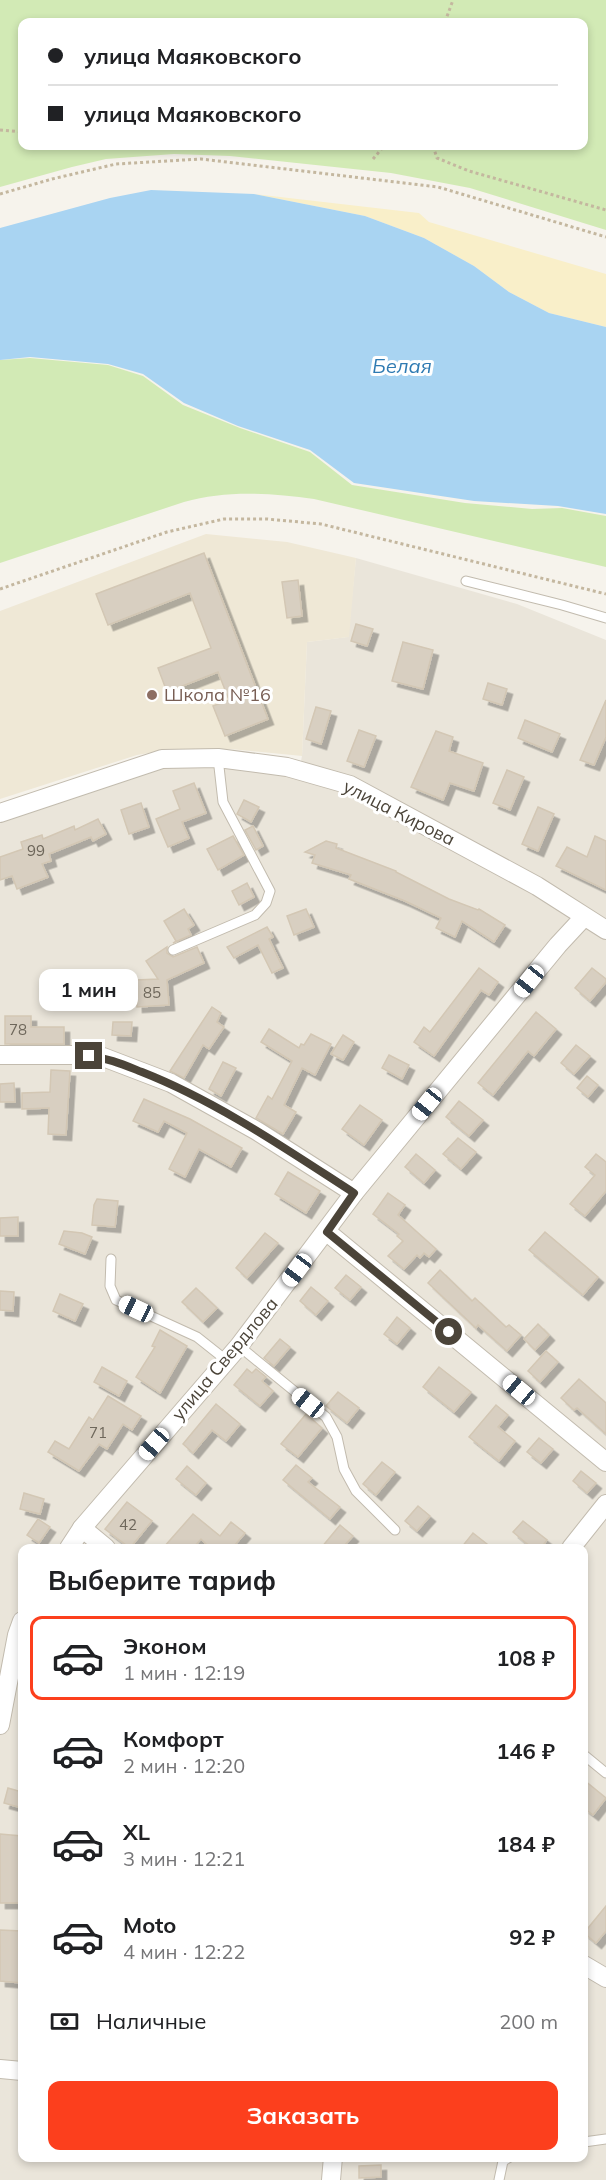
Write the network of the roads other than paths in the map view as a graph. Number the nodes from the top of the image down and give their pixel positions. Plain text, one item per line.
1 (466, 581) dead end
2 (606, 618) edge
3 (218, 758) junction
4 (0, 813) edge
5 (584, 917) junction
6 (606, 930) edge
7 (173, 950) dead end
8 (0, 1054) edge
9 (354, 1193) junction
10 (327, 1232) junction
11 (111, 1259) dead end
12 (239, 1346) junction
13 (226, 1360) junction
14 (606, 1462) edge
15 (606, 1504) edge
16 (82, 1528) junction
17 (395, 1530) dead end
18 (72, 1544) edge
19 (101, 1544) edge
20 (574, 1544) edge
21 (13, 1629) edge
22 (0, 1725) edge
23 (588, 1758) edge
24 (606, 1773) edge
25 (588, 1967) edge
26 (606, 1978) edge
27 (0, 2069) edge
28 (18, 2071) edge
29 (606, 2139) edge
30 (588, 2141) edge
31 (333, 2162) edge
32 (503, 2162) edge
33 (331, 2180) edge
34 (498, 2180) edge

1 - 2 lane
3 - 4 street, улица Кирова
3 - 5 street, улица Кирова
3 - 7 lane
5 - 6 street, улица Кирова
5 - 9 street, улица Свердлова
8 - 9 street
9 - 10 street, улица Свердлова
10 - 12 street, улица Свердлова
10 - 14 street
11 - 13 lane
12 - 13 street, улица Свердлова
12 - 17 lane
13 - 16 street, улица Свердлова
15 - 20 street
16 - 18 street, улица Свердлова
16 - 19 street
21 - 22 street
23 - 24 lane
25 - 26 street
27 - 28 street
29 - 30 lane
31 - 33 street
32 - 34 lane

